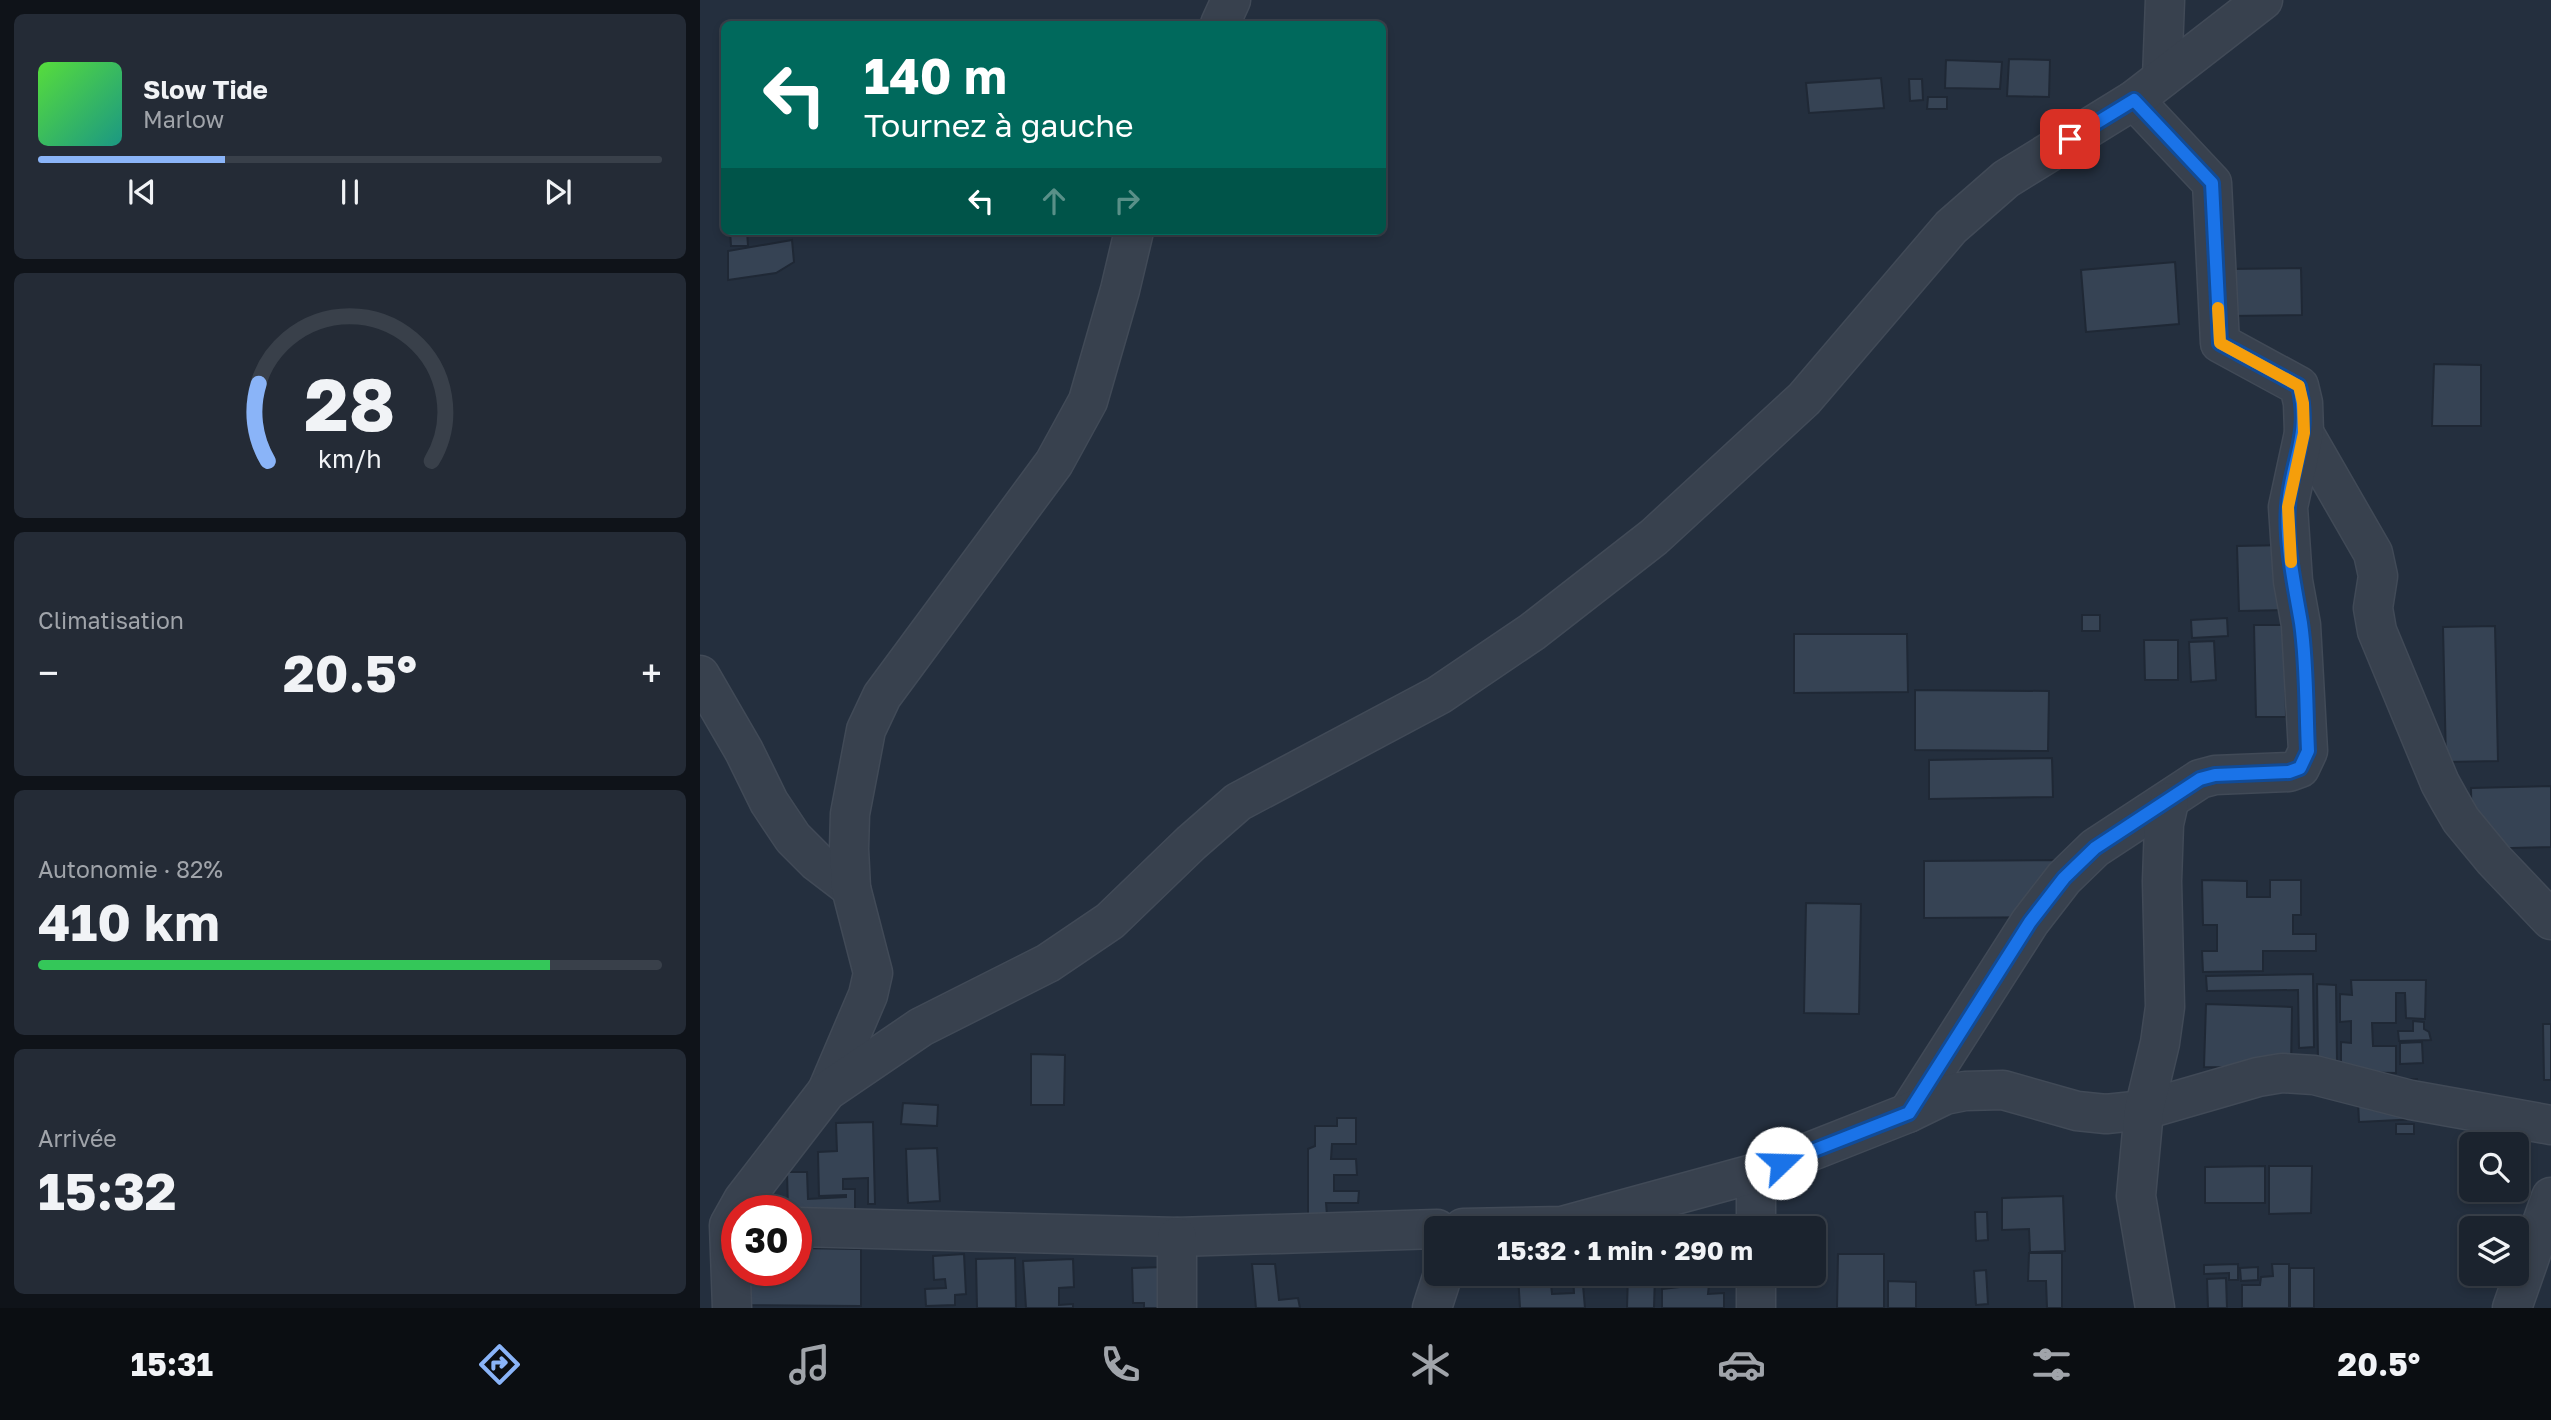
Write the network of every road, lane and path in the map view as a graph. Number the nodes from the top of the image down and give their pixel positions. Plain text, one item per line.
1 (1231, 0) edge
2 (2165, 0) edge
3 (2263, 0) edge
4 (1221, 21) edge
5 (2148, 89) junction
6 (1133, 235) edge
7 (2304, 433) junction
8 (700, 675) edge
9 (2168, 802) junction
10 (851, 888) junction
11 (2551, 920) edge
12 (827, 1091) junction
13 (2144, 1110) junction
14 (1909, 1113) junction
15 (2551, 1125) edge
16 (1755, 1173) junction
17 (747, 1195) edge
18 (2551, 1196) edge
19 (1598, 1216) edge
20 (1756, 1216) edge
21 (812, 1227) edge
22 (1424, 1229) edge
23 (1177, 1237) junction
24 (729, 1286) edge
25 (1439, 1286) edge
26 (1756, 1286) edge
27 (732, 1308) edge
28 (1177, 1308) edge
29 (1432, 1308) edge
30 (1756, 1308) edge
31 (2155, 1308) edge
32 (2512, 1308) edge

1 - 4 street
2 - 5 street
3 - 5 street
5 - 7 street
5 - 12 street
6 - 10 street
7 - 9 street
7 - 11 street
8 - 10 street
9 - 13 street
9 - 14 street
10 - 12 street
12 - 17 street
13 - 14 street
13 - 15 street
13 - 31 street
14 - 16 street
16 - 19 street
16 - 20 street
18 - 32 street
21 - 23 street
22 - 23 street
23 - 28 street
24 - 27 street
25 - 29 street
26 - 30 street

